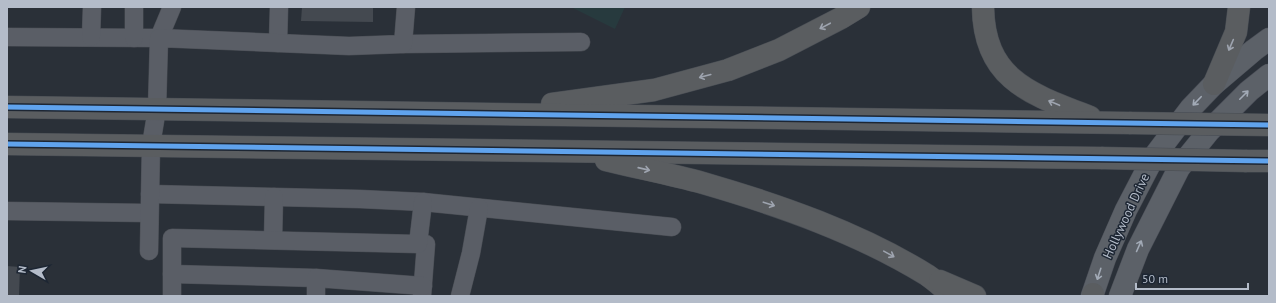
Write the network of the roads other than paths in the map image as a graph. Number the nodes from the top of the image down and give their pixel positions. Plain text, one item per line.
1 (92, 7) edge
2 (134, 7) edge
3 (172, 7) edge
4 (279, 7) edge
5 (406, 7) edge
6 (859, 7) edge
7 (984, 7) edge
8 (1239, 7) edge
9 (7, 37) edge
10 (91, 37) junction
11 (134, 38) junction
12 (159, 38) junction
13 (1269, 40) edge
14 (581, 42) dead end
15 (278, 43) junction
16 (403, 44) junction
17 (1269, 75) edge
18 (1214, 84) junction
19 (7, 107) edge
20 (157, 109) junction
21 (480, 114) junction
22 (1104, 122) junction
23 (1269, 125) edge
24 (7, 144) edge
25 (150, 145) junction
26 (566, 151) junction
27 (1269, 161) edge
28 (150, 194) junction
29 (274, 197) junction
30 (423, 202) junction
31 (478, 208) junction
32 (7, 211) edge
33 (149, 213) junction
34 (672, 227) dead end
35 (273, 240) junction
36 (418, 244) junction
37 (149, 251) dead end
38 (172, 274) junction
39 (928, 276) junction
40 (316, 278) junction
41 (422, 291) edge
42 (1093, 295) edge
43 (172, 296) edge
44 (316, 296) edge
45 (460, 296) edge
46 (953, 296) edge
47 (975, 296) edge
48 (1120, 296) edge

1 - 10 street
2 - 11 street
3 - 12 street
4 - 15 street
5 - 16 street
6 -> 21 highway
22 -> 7 highway
8 -> 18 highway
9 - 10 street
10 - 11 street
11 - 12 street
12 - 15 street
12 - 20 street
13 - 18 main road, Hollywood Drive
14 - 16 street
15 - 16 street
48 -> 17 main road, Hollywood Drive
18 -> 42 main road, Hollywood Drive
19 - 20 highway
20 - 21 highway
20 - 25 street
21 - 22 highway
22 - 23 highway, bridge
24 - 25 highway
25 - 26 highway
25 - 28 street
26 - 27 highway, bridge
26 -> 39 highway
28 - 29 street
28 - 33 street
29 - 30 street
29 - 35 street
30 - 31 street
30 - 36 street
31 - 34 street
31 - 45 street
32 - 33 street
33 - 37 street
35 - 36 street
35 - 38 street
36 - 41 street
38 - 40 street
38 - 43 street
39 - 46 highway
39 - 47 highway
40 - 41 street
40 - 44 street

